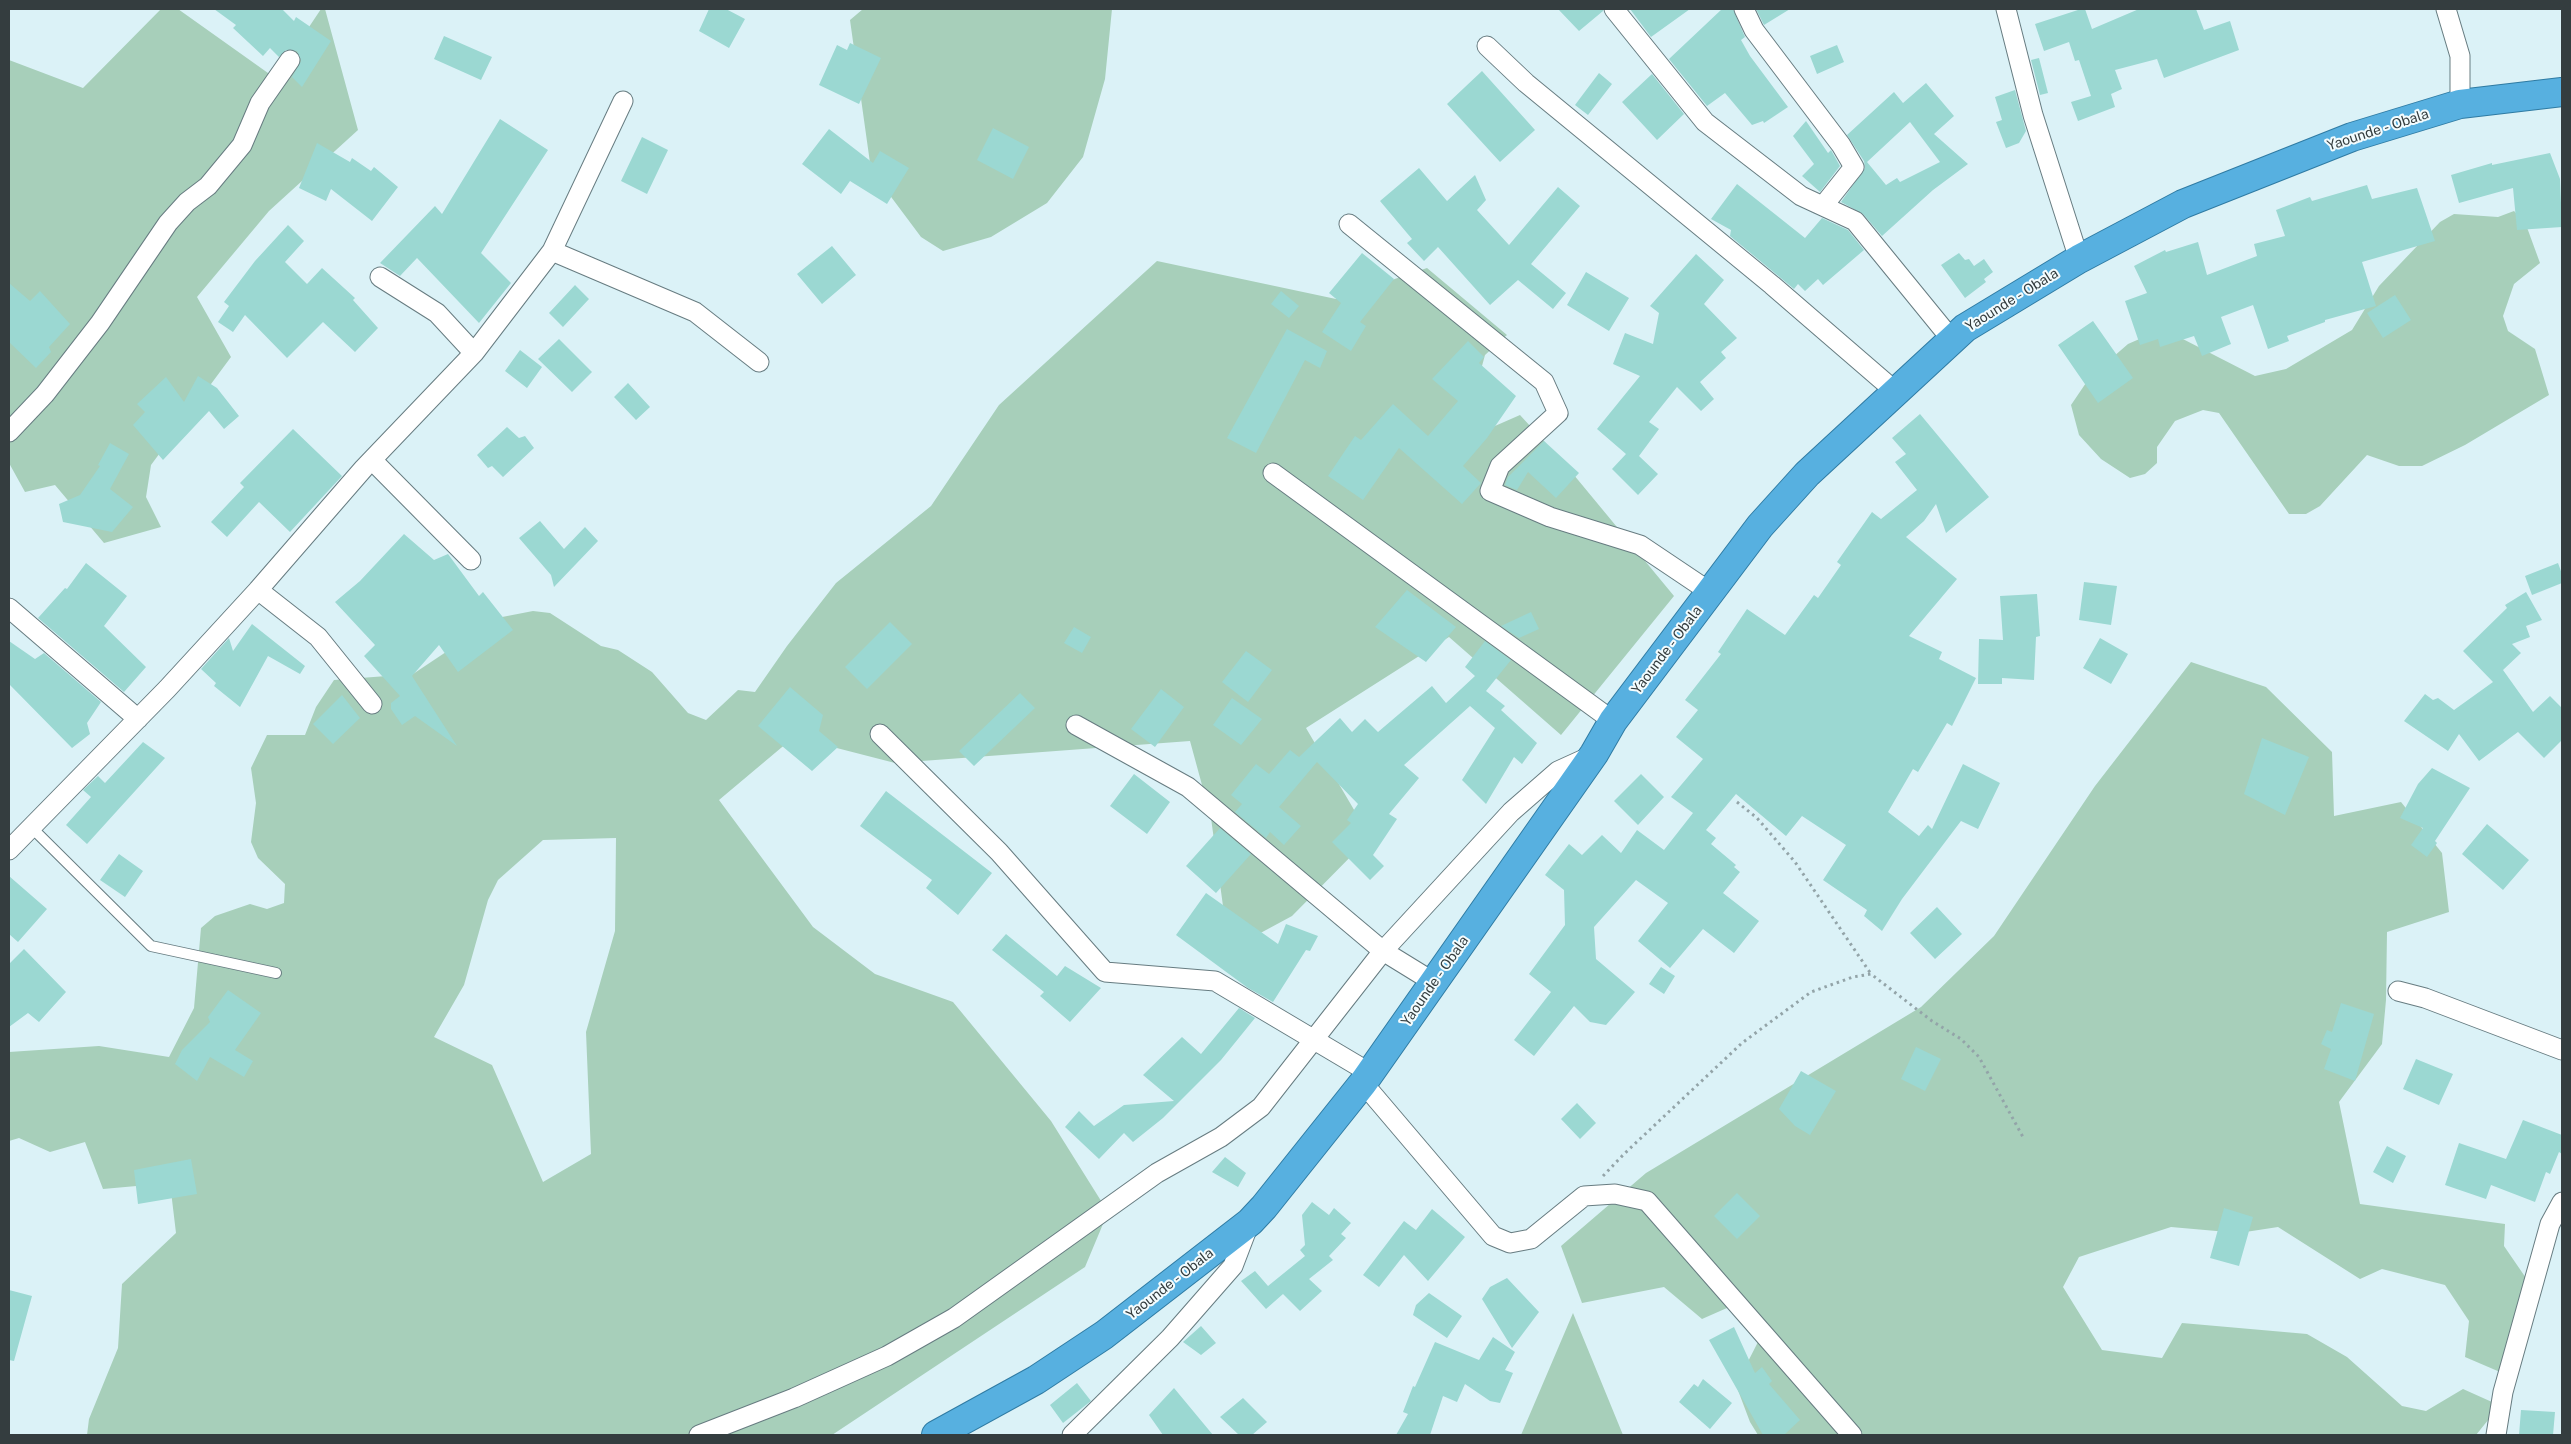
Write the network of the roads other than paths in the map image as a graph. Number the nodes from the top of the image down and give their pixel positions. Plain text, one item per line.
1 (1614, 9) edge
2 (1744, 9) edge
3 (2006, 9) edge
4 (2446, 9) edge
5 (1487, 46) dead end
6 (290, 60) dead end
7 (2562, 92) edge
8 (624, 101) dead end
9 (2460, 104) junction
10 (1823, 206) junction
11 (1349, 224) dead end
12 (552, 251) junction
13 (2079, 258) junction
14 (380, 277) dead end
15 (1952, 340) junction
16 (474, 354) junction
17 (760, 362) dead end
18 (1896, 392) junction
19 (9, 432) edge
20 (372, 460) junction
21 (1273, 473) dead end
22 (471, 560) dead end
23 (258, 590) junction
24 (1710, 592) junction
25 (9, 608) edge
26 (372, 704) dead end
27 (138, 719) junction
28 (1613, 721) junction
29 (1076, 725) dead end
30 (880, 734) dead end
31 (1594, 754) junction
32 (30, 826) junction
33 (9, 850) edge
34 (1383, 951) junction
35 (276, 973) dead end
36 (1435, 983) junction
37 (2398, 991) dead end
38 (1314, 1041) junction
39 (2562, 1050) edge
40 (1366, 1078) junction
41 (2562, 1202) edge
42 (1250, 1222) junction
43 (699, 1435) edge
44 (936, 1435) edge
45 (1072, 1435) edge
46 (1852, 1435) edge
47 (2496, 1435) edge

1 - 10 street
2 - 10 street
3 - 13 street
4 - 9 street
5 - 18 street
6 - 19 street
7 - 9 highway, Yaounde - Obala
8 - 12 street
9 - 13 highway, Yaounde - Obala
10 - 15 street
11 - 24 street
12 - 16 street
12 - 17 street
13 - 15 highway, Yaounde - Obala
14 - 16 street
15 - 18 highway, Yaounde - Obala
16 - 20 street
18 - 24 highway, Yaounde - Obala
20 - 22 street
20 - 23 street
21 - 28 street
23 - 26 street
23 - 27 street
24 - 28 highway, Yaounde - Obala
25 - 27 street
27 - 32 street
28 - 31 highway, Yaounde - Obala
29 - 34 street
30 - 38 street
31 - 34 street
31 - 36 highway, Yaounde - Obala
32 - 33 street
32 - 35 lane
34 - 36 street
34 - 38 street
36 - 40 highway, Yaounde - Obala
37 - 39 street
38 - 40 street
38 - 43 street
40 - 42 highway, Yaounde - Obala
40 - 46 street
41 - 47 street
42 - 44 highway, Yaounde - Obala
42 - 45 street

